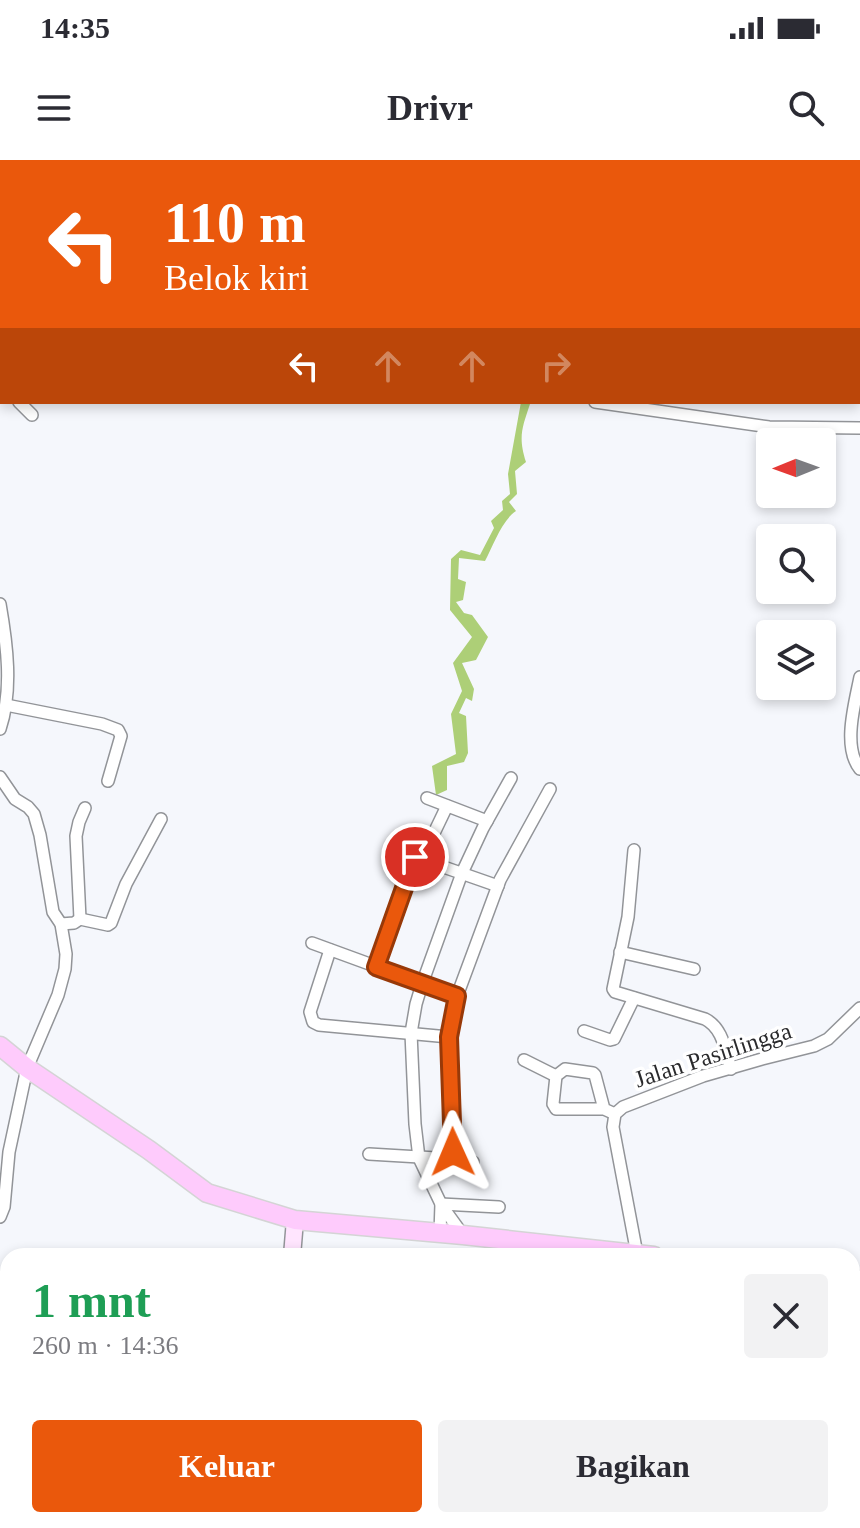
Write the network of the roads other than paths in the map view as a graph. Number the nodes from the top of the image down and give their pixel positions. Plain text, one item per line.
1 (21, 404) edge
2 (609, 404) edge
3 (32, 415) dead end
4 (860, 428) edge
5 (0, 604) edge
6 (860, 677) edge
7 (6, 705) junction
8 (0, 729) edge
9 (860, 769) edge
10 (0, 777) edge
11 (511, 778) dead end
12 (108, 781) dead end
13 (550, 789) dead end
14 (427, 798) dead end
15 (447, 806) junction
16 (85, 808) dead end
17 (161, 819) dead end
18 (487, 821) junction
19 (634, 850) dead end
20 (422, 858) junction
21 (462, 873) junction
22 (498, 886) junction
23 (80, 919) junction
24 (61, 924) junction
25 (312, 943) dead end
26 (330, 950) junction
27 (620, 952) junction
28 (376, 967) junction
29 (694, 969) dead end
30 (422, 984) junction
31 (457, 996) junction
32 (634, 998) junction
33 (860, 1008) edge
34 (584, 1031) dead end
35 (411, 1033) junction
36 (449, 1037) junction
37 (0, 1046) edge
38 (524, 1060) dead end
39 (27, 1068) junction
40 (731, 1069) junction
41 (556, 1076) junction
42 (609, 1112) junction
43 (369, 1154) dead end
44 (419, 1158) junction
45 (453, 1159) junction
46 (473, 1162) dead end
47 (441, 1205) junction
48 (499, 1207) dead end
49 (0, 1217) edge
50 (295, 1220) junction
51 (440, 1233) junction
52 (463, 1235) junction
53 (293, 1248) edge
54 (582, 1248) edge
55 (644, 1248) edge

1 - 3 street
2 - 4 street
5 - 7 street
6 - 9 street
7 - 8 street
7 - 12 street
10 - 24 street
11 - 18 street
13 - 22 street
14 - 15 street
15 - 18 street
15 - 20 street
16 - 23 street
17 - 23 street
18 - 21 street
19 - 27 street
20 - 21 street
20 - 28 street
21 - 22 street
21 - 30 street
22 - 31 street
23 - 24 street
24 - 39 street
25 - 26 street
26 - 28 street
26 - 35 street
27 - 29 street
27 - 32 street
28 - 30 street
30 - 31 street
30 - 35 street
31 - 36 street
32 - 34 street
32 - 40 street
33 - 40 street, Jalan Pasirlingga
35 - 36 street
35 - 44 street
36 - 45 street
37 - 39 main road
38 - 41 street
39 - 49 street
39 - 50 main road
40 - 42 street, Jalan Pasirlingga
41 - 42 street
41 - 42 street
42 - 55 street, Jalan Pasirlingga
43 - 44 street
44 - 45 street
44 - 47 street
45 - 46 street
47 - 48 street
47 - 51 street
47 - 52 street
50 - 51 main road
50 - 53 street
51 - 52 main road
52 - 54 main road

